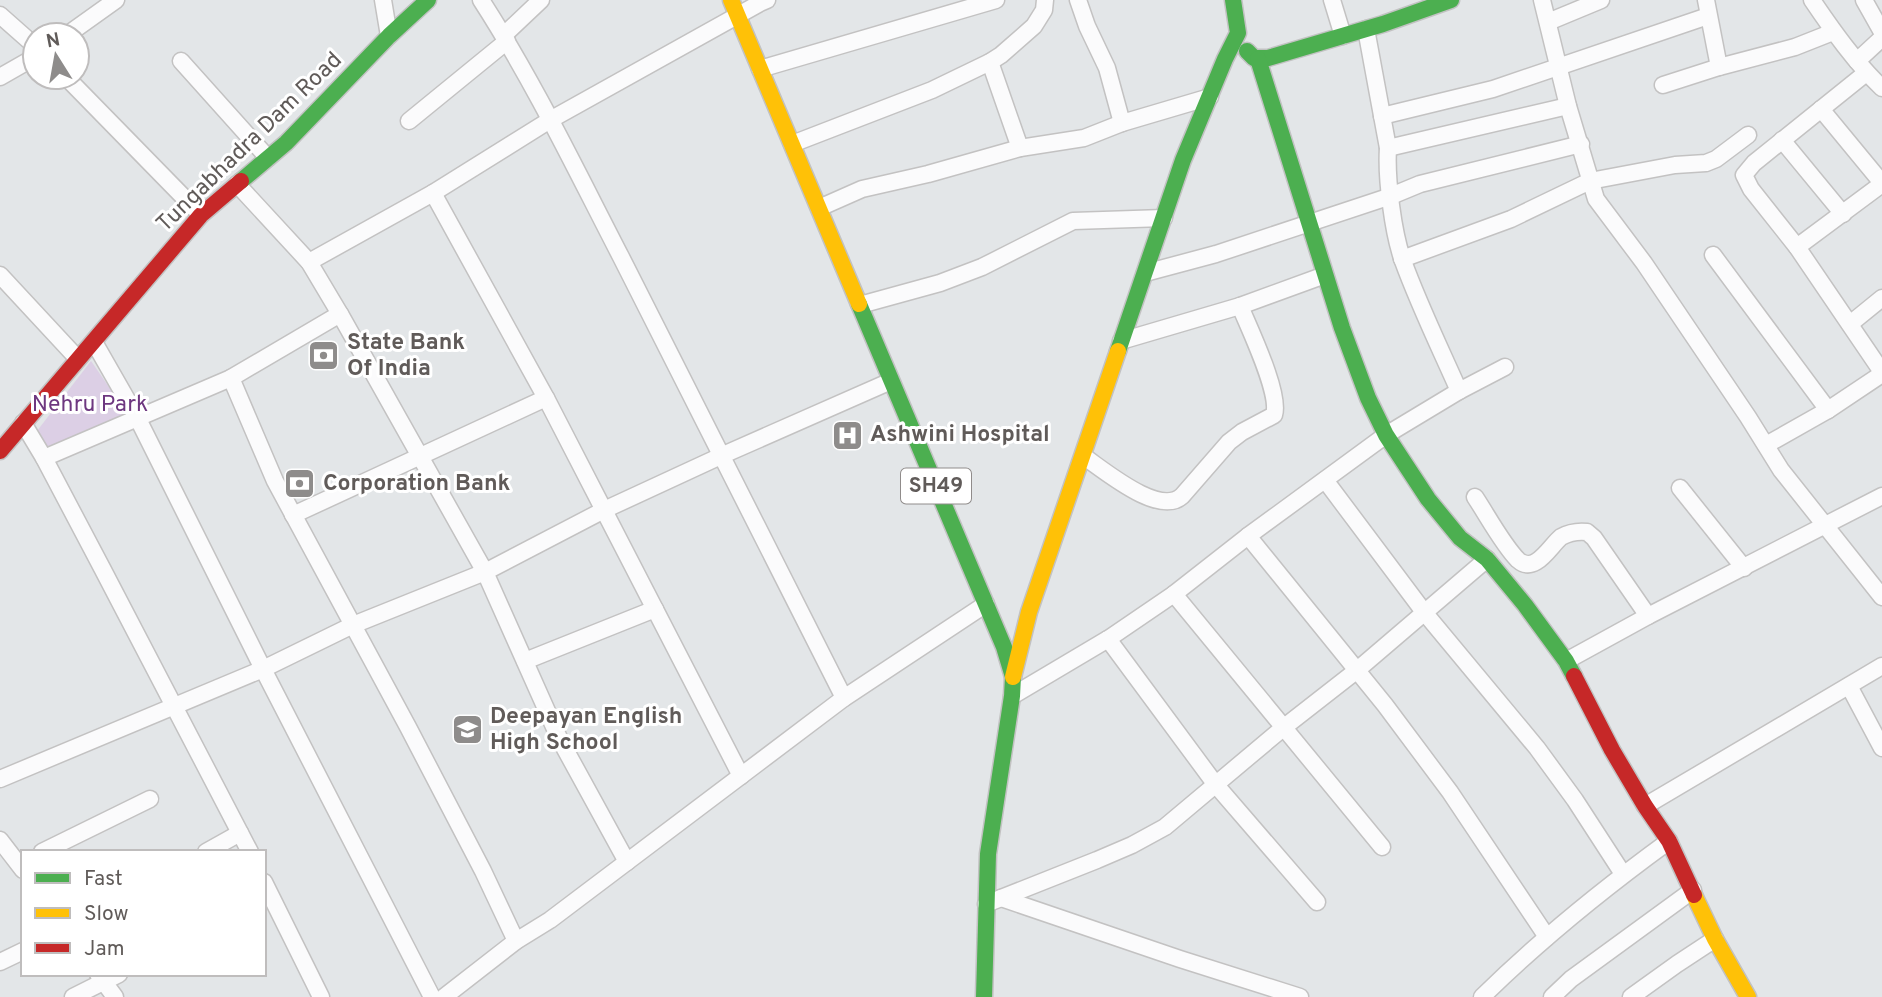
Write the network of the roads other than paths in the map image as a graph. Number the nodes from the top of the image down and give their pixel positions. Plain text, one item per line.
1 (117, 0) edge
2 (383, 0) edge
3 (428, 0) edge
4 (481, 0) edge
5 (541, 0) edge
6 (767, 0) edge
7 (996, 0) edge
8 (1045, 0) edge
9 (1078, 0) edge
10 (1233, 0) edge
11 (1332, 0) edge
12 (1451, 0) edge
13 (1542, 0) edge
14 (1601, 0) edge
15 (1812, 0) edge
16 (1864, 0) edge
17 (734, 7) edge
18 (1707, 8) edge
19 (0, 15) edge
20 (87, 21) edge
21 (1549, 22) junction
22 (1366, 29) junction
23 (1833, 32) junction
24 (1882, 32) edge
25 (1238, 33) junction
26 (21, 34) edge
27 (388, 36) junction
28 (1343, 36) junction
29 (506, 38) junction
30 (1882, 38) edge
31 (1258, 59) junction
32 (181, 61) dead end
33 (990, 62) junction
34 (21, 65) edge
35 (1558, 67) junction
36 (1719, 67) junction
37 (1862, 67) junction
38 (760, 69) junction
39 (0, 77) edge
40 (1663, 85) dead end
41 (1882, 88) edge
42 (80, 91) edge
43 (1210, 97) junction
44 (1568, 106) junction
45 (1821, 109) junction
46 (1382, 117) junction
47 (550, 120) junction
48 (409, 121) dead end
49 (1122, 123) junction
50 (1748, 135) dead end
51 (1782, 140) junction
52 (792, 144) junction
53 (1581, 144) junction
54 (1020, 148) junction
55 (1388, 148) junction
56 (268, 158) junction
57 (1590, 181) junction
58 (1882, 183) edge
59 (237, 184) junction
60 (433, 193) junction
61 (1391, 196) junction
62 (819, 208) junction
63 (1843, 214) junction
64 (201, 215) junction
65 (1164, 218) junction
66 (1309, 223) junction
67 (1797, 247) junction
68 (1713, 255) dead end
69 (1402, 258) junction
70 (310, 262) junction
71 (1145, 273) junction
72 (0, 275) edge
73 (1325, 275) junction
74 (1882, 298) edge
75 (860, 305) junction
76 (1240, 306) junction
77 (340, 314) junction
78 (1850, 324) junction
79 (1121, 341) junction
80 (94, 342) junction
81 (78, 359) junction
82 (1505, 367) dead end
83 (1882, 373) edge
84 (231, 379) junction
85 (891, 381) junction
86 (1459, 391) junction
87 (546, 398) junction
88 (1828, 410) junction
89 (138, 419) junction
90 (23, 423) junction
91 (1386, 435) junction
92 (1766, 445) junction
93 (0, 451) edge
94 (723, 455) junction
95 (420, 456) junction
96 (1083, 456) junction
97 (44, 458) junction
98 (1325, 480) junction
99 (1681, 488) dead end
100 (1882, 496) edge
101 (1475, 497) dead end
102 (604, 510) junction
103 (293, 515) junction
104 (1825, 526) junction
105 (1248, 536) junction
106 (1487, 559) junction
107 (1744, 568) junction
108 (485, 572) junction
109 (1174, 594) junction
110 (1882, 597) edge
111 (986, 604) junction
112 (654, 609) junction
113 (1424, 611) junction
114 (1648, 616) junction
115 (353, 625) junction
116 (1108, 639) junction
117 (525, 661) junction
118 (1566, 661) junction
119 (1882, 666) edge
120 (263, 668) junction
121 (1356, 671) junction
122 (1013, 677) junction
123 (1849, 686) junction
124 (1012, 696) junction
125 (844, 698) junction
126 (173, 706) junction
127 (1283, 727) junction
128 (1882, 748) edge
129 (741, 776) junction
130 (0, 779) edge
131 (1216, 785) junction
132 (150, 799) dead end
133 (1645, 806) junction
134 (240, 833) junction
135 (0, 840) edge
136 (1669, 841) junction
137 (1382, 847) dead end
138 (46, 850) edge
139 (210, 850) edge
140 (249, 850) edge
141 (627, 862) junction
142 (21, 865) edge
143 (1623, 874) junction
144 (266, 886) edge
145 (1693, 890) junction
146 (994, 901) junction
147 (1317, 902) dead end
148 (1547, 937) junction
149 (1716, 939) junction
150 (516, 941) junction
151 (21, 952) edge
152 (0, 962) edge
153 (101, 978) edge
154 (73, 997) edge
155 (115, 997) edge
156 (321, 997) edge
157 (432, 997) edge
158 (444, 997) edge
159 (984, 997) edge
160 (1300, 997) edge
161 (1482, 997) edge
162 (1552, 997) edge
163 (1632, 997) edge
164 (1748, 997) edge

1 - 20 street
2 - 27 street
3 - 27 street, Tungabhadra Dam Road
4 - 29 street
5 - 29 street
6 - 17 street
7 - 38 street
8 - 33 street
9 - 49 street
10 - 25 street
11 - 28 street
12 - 22 street
13 - 21 street
14 - 21 street
15 - 23 street
16 - 24 street
17 - 38 street, SH49
17 - 47 street
18 - 35 street
18 - 36 street
19 - 26 street
21 - 35 street
22 - 28 street
22 - 46 street
23 - 36 street
23 - 37 street
25 - 31 street
25 - 43 street
27 - 56 street, Tungabhadra Dam Road
28 - 31 street
29 - 47 street
29 - 48 street
30 - 37 street
31 - 66 street
32 - 56 street
33 - 52 street
33 - 54 street
34 - 39 street
35 - 44 street
35 - 46 street
36 - 40 street
37 - 41 street
37 - 45 street
38 - 52 street, SH49
42 - 64 street
43 - 49 street
43 - 65 street
44 - 53 street
44 - 55 street
45 - 51 street
45 - 58 street
46 - 55 street
47 - 60 street
47 - 94 street
49 - 54 street
50 - 57 street
51 - 63 street
51 - 67 street
52 - 62 street, SH49
53 - 57 street
53 - 61 street
54 - 62 street
55 - 61 street
56 - 59 street, Tungabhadra Dam Road
57 - 69 street
57 - 92 street
58 - 63 street
59 - 64 street, Tungabhadra Dam Road
59 - 70 street
60 - 70 street
60 - 87 street
61 - 66 street
61 - 69 street
62 - 75 street, SH49
63 - 67 street
64 - 80 street, Tungabhadra Dam Road
65 - 71 street
65 - 75 street
66 - 71 street
66 - 73 street
67 - 78 street
68 - 88 street
69 - 86 street
70 - 77 street
71 - 79 street
72 - 81 street
73 - 76 street
73 - 91 street
74 - 78 street
75 - 85 street, SH49
76 - 79 street
76 - 96 street
77 - 84 street
77 - 95 street
78 - 83 street
79 - 96 street
80 - 81 street, Tungabhadra Dam Road
80 - 89 street
81 - 90 street, Tungabhadra Dam Road
82 - 86 street
83 - 88 street
84 - 89 street
84 - 103 street
85 - 94 street
85 - 111 street, SH49
86 - 91 street
87 - 95 street
87 - 102 street
88 - 92 street
89 - 97 street
89 - 120 street
90 - 93 street, Tungabhadra Dam Road
90 - 97 street
91 - 98 street
91 - 106 street
92 - 104 street
94 - 102 street
94 - 125 street
95 - 103 street
95 - 108 street
96 - 122 street
97 - 126 street
98 - 105 street
98 - 113 street
99 - 107 street
100 - 104 street
101 - 114 street
102 - 108 street
102 - 112 street
103 - 115 street
104 - 107 street
104 - 110 street
105 - 109 street
105 - 121 street
106 - 113 street
106 - 118 street
107 - 114 street
108 - 115 street
108 - 117 street
109 - 116 street
109 - 127 street
111 - 122 street, SH49
111 - 125 street
112 - 117 street
112 - 129 street
113 - 121 street
113 - 143 street
114 - 118 street
115 - 120 street
115 - 150 street
116 - 124 street
116 - 131 street
117 - 141 street
118 - 133 street
119 - 123 street
120 - 126 street
120 - 157 street
121 - 127 street
121 - 148 street
122 - 124 street, SH49
123 - 128 street
123 - 133 street
124 - 146 street, SH49
125 - 129 street
126 - 130 street
126 - 134 street
127 - 131 street
127 - 137 street
129 - 141 street
131 - 146 street
131 - 147 street
132 - 138 street
133 - 136 street
134 - 139 street
134 - 140 street
135 - 142 street
136 - 143 street
136 - 145 street
141 - 150 street
143 - 148 street
144 - 156 street
145 - 149 street
145 - 162 street
146 - 159 street, SH49
146 - 160 street
148 - 161 street
149 - 163 street
149 - 164 street
150 - 158 street
151 - 152 street
153 - 154 street
153 - 155 street

